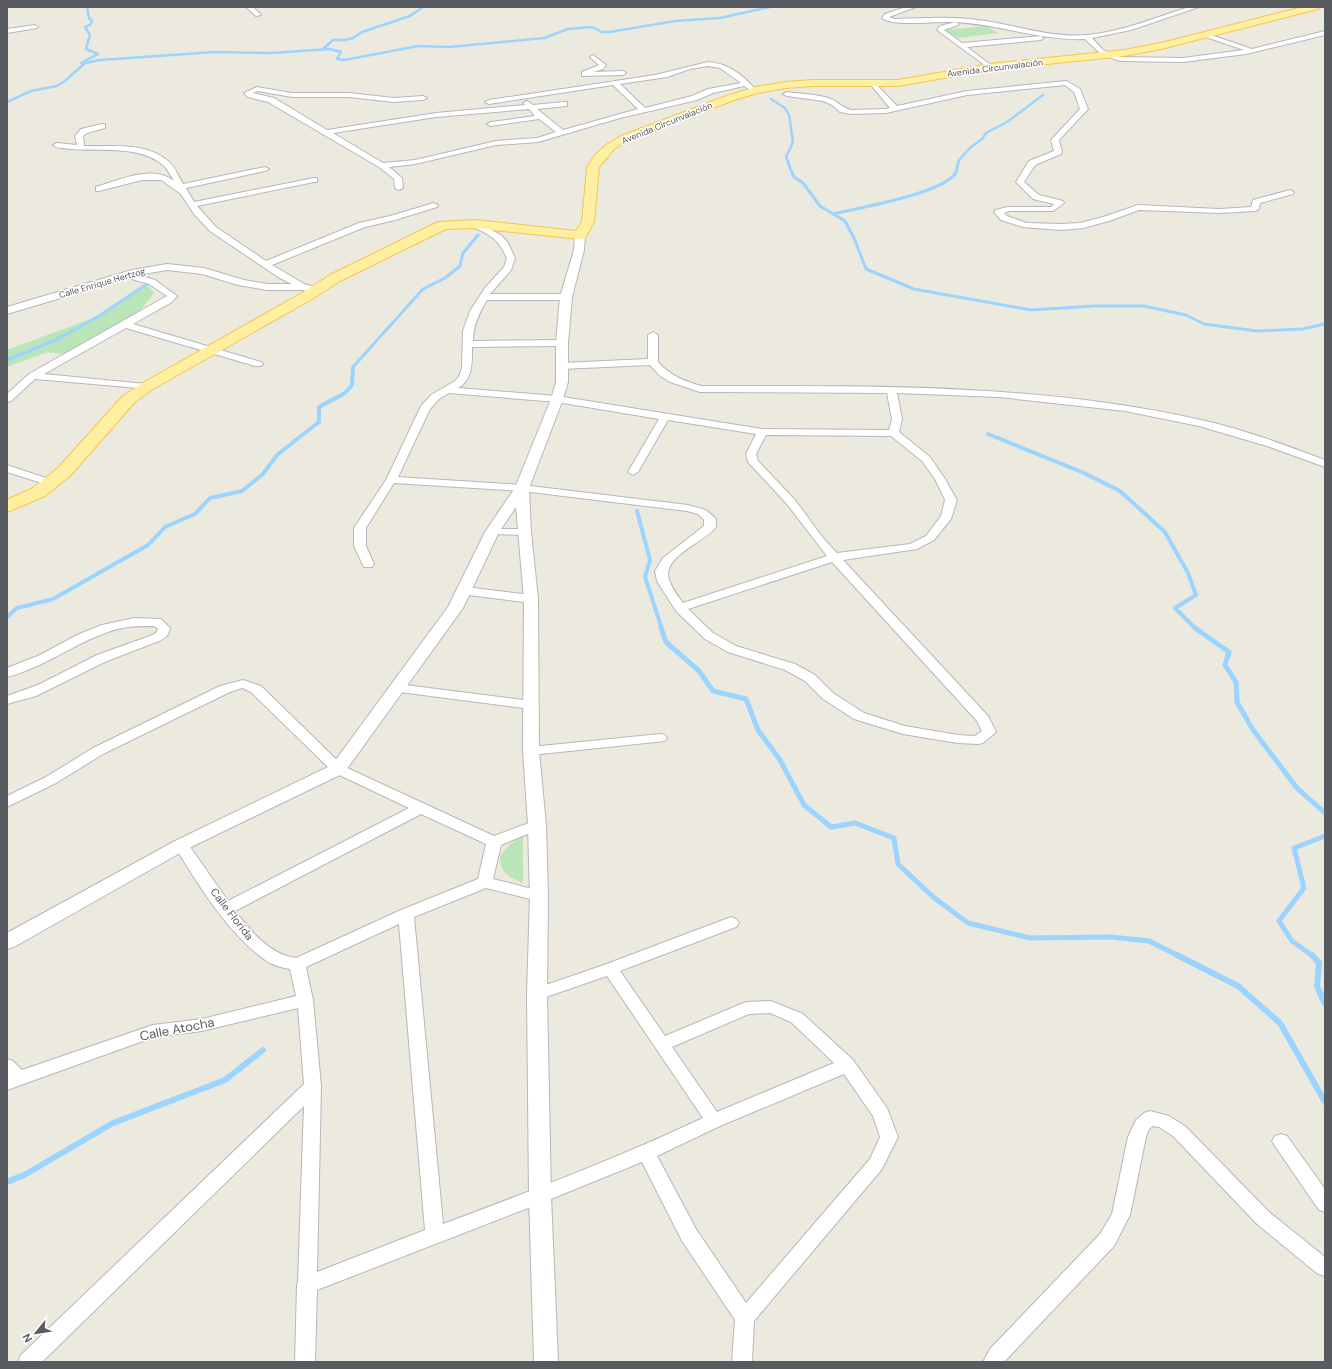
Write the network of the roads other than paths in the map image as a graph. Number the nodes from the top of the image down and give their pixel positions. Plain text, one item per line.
1 (248, 7) edge
2 (912, 7) edge
3 (1196, 7) edge
4 (1300, 7) edge
5 (1315, 7) edge
6 (258, 15) dead end
7 (974, 21) junction
8 (35, 27) dead end
9 (7, 31) edge
10 (1325, 33) edge
11 (1205, 35) junction
12 (1060, 36) junction
13 (1088, 37) junction
14 (960, 45) junction
15 (1254, 51) junction
16 (1103, 54) junction
17 (593, 57) dead end
18 (988, 66) junction
19 (666, 75) junction
20 (615, 83) junction
21 (873, 84) junction
22 (748, 86) junction
23 (787, 94) dead end
24 (521, 97) junction
25 (423, 98) dead end
26 (564, 104) dead end
27 (531, 107) junction
28 (643, 110) junction
29 (895, 110) junction
30 (436, 115) junction
31 (541, 117) junction
32 (491, 124) dead end
33 (102, 126) dead end
34 (327, 132) junction
35 (562, 133) junction
36 (57, 145) dead end
37 (81, 148) junction
38 (382, 165) junction
39 (265, 169) dead end
40 (582, 174) dead end
41 (314, 180) dead end
42 (181, 187) junction
43 (399, 188) dead end
44 (99, 189) dead end
45 (1290, 192) dead end
46 (186, 196) junction
47 (192, 205) junction
48 (434, 205) dead end
49 (475, 224) junction
50 (578, 229) junction
51 (266, 264) junction
52 (128, 274) junction
53 (310, 288) junction
54 (484, 297) junction
55 (566, 297) junction
56 (7, 311) edge
57 (127, 325) junction
58 (653, 335) dead end
59 (562, 343) junction
60 (468, 344) junction
61 (213, 350) junction
62 (653, 362) junction
63 (258, 364) dead end
64 (561, 366) junction
65 (33, 376) junction
66 (146, 387) junction
67 (448, 390) junction
68 (892, 391) junction
69 (7, 399) edge
70 (557, 399) junction
71 (665, 417) junction
72 (762, 432) junction
73 (894, 433) junction
74 (1325, 464) edge
75 (7, 468) edge
76 (633, 472) dead end
77 (391, 480) junction
78 (51, 483) junction
79 (522, 488) junction
80 (7, 507) edge
81 (492, 532) junction
82 (524, 532) junction
83 (835, 557) junction
84 (368, 564) dead end
85 (464, 591) junction
86 (531, 599) junction
87 (680, 608) junction
88 (7, 672) edge
89 (397, 688) junction
90 (7, 700) edge
91 (531, 705) junction
92 (660, 738) dead end
93 (531, 751) junction
94 (338, 769) junction
95 (7, 802) edge
96 (421, 808) junction
97 (537, 825) junction
98 (494, 842) junction
99 (181, 845) junction
100 (484, 882) junction
101 (539, 896) junction
102 (226, 909) junction
103 (406, 914) junction
104 (731, 923) dead end
105 (7, 942) edge
106 (297, 964) junction
107 (610, 969) junction
108 (537, 994) junction
109 (305, 1000) junction
110 (662, 1044) junction
111 (847, 1065) junction
112 (7, 1066) edge
113 (13, 1080) edge
114 (313, 1086) junction
115 (714, 1121) junction
116 (1281, 1141) dead end
117 (646, 1153) junction
118 (540, 1196) junction
119 (1325, 1204) edge
120 (435, 1235) junction
121 (1325, 1268) edge
122 (306, 1286) junction
123 (745, 1318) junction
124 (28, 1362) edge
125 (305, 1362) edge
126 (546, 1362) edge
127 (742, 1362) edge
128 (993, 1362) edge

1 - 6 street
2 - 7 street
3 - 13 street
4 - 16 main road, Avenida Circunvalación
5 - 11 main road, Avenida Circunvalación
7 - 12 street
7 - 14 street
8 - 9 street
10 - 15 street
11 - 15 street
11 - 16 main road, Avenida Circunvalación
12 - 13 street
12 - 14 street
13 - 16 street
14 - 18 street
15 - 16 street
16 - 18 main road, Avenida Circunvalación
17 - 19 street
18 - 21 main road, Avenida Circunvalación
18 - 22 main road, Avenida Circunvalación
19 - 20 street
19 - 22 street
20 - 24 street
20 - 28 street
21 - 29 street
21 - 50 main road, Avenida Circunvalación
22 - 28 street
22 - 40 main road, Avenida Circunvalación
23 - 29 street
24 - 27 street
24 - 30 street
25 - 34 street
26 - 27 street
27 - 30 street
27 - 31 street
28 - 35 street
29 - 45 street
30 - 34 street
31 - 32 street
31 - 35 street
33 - 37 street
34 - 38 street
35 - 38 street
36 - 37 street
37 - 42 street
38 - 43 street
39 - 42 street
41 - 47 street
42 - 46 street
44 - 46 street
46 - 47 street
47 - 51 street
48 - 51 street
49 - 50 main road
49 - 53 main road
49 - 54 street
50 - 55 street
51 - 53 street
52 - 53 street, Calle Enrique Hertzog
52 - 56 street, Calle Enrique Hertzog
52 - 57 street
53 - 61 main road
54 - 55 street
54 - 60 street
55 - 59 street
57 - 61 street
57 - 65 street
58 - 62 street
59 - 60 street
59 - 64 street
60 - 67 street
61 - 63 street
61 - 66 main road
62 - 64 street
62 - 68 street
64 - 70 street
65 - 66 street
65 - 69 street
66 - 78 main road
67 - 70 street
67 - 77 street
68 - 73 street
68 - 74 street
70 - 71 street
70 - 79 street
71 - 72 street
71 - 76 street
72 - 73 street
72 - 83 street
73 - 83 street
75 - 78 street
77 - 79 street
77 - 84 street
78 - 80 main road
79 - 81 street
79 - 82 street
79 - 87 street
81 - 82 street
81 - 85 street
82 - 86 street
83 - 87 street
83 - 87 street
85 - 86 street
85 - 89 street
86 - 91 street
88 - 90 street
89 - 91 street
89 - 94 street
91 - 93 street
92 - 93 street
93 - 97 street
94 - 95 street
94 - 96 street
94 - 99 street
96 - 98 street
96 - 102 street
97 - 98 street
97 - 101 street
98 - 100 street
99 - 102 street, Calle Florida
99 - 105 street
100 - 101 street
100 - 103 street
101 - 108 street
102 - 106 street, Calle Florida
103 - 106 street
103 - 120 street
104 - 107 street
106 - 109 street
107 - 108 street
107 - 110 street
108 - 118 street
109 - 113 street, Calle Atocha
109 - 114 street
110 - 111 street
110 - 115 street
111 - 115 street
111 - 123 street
112 - 113 street
114 - 122 street
114 - 124 street
115 - 117 street
116 - 119 street
117 - 118 street
117 - 123 street
118 - 120 street
118 - 126 street
120 - 122 street
121 - 128 street
122 - 125 street
123 - 127 street

